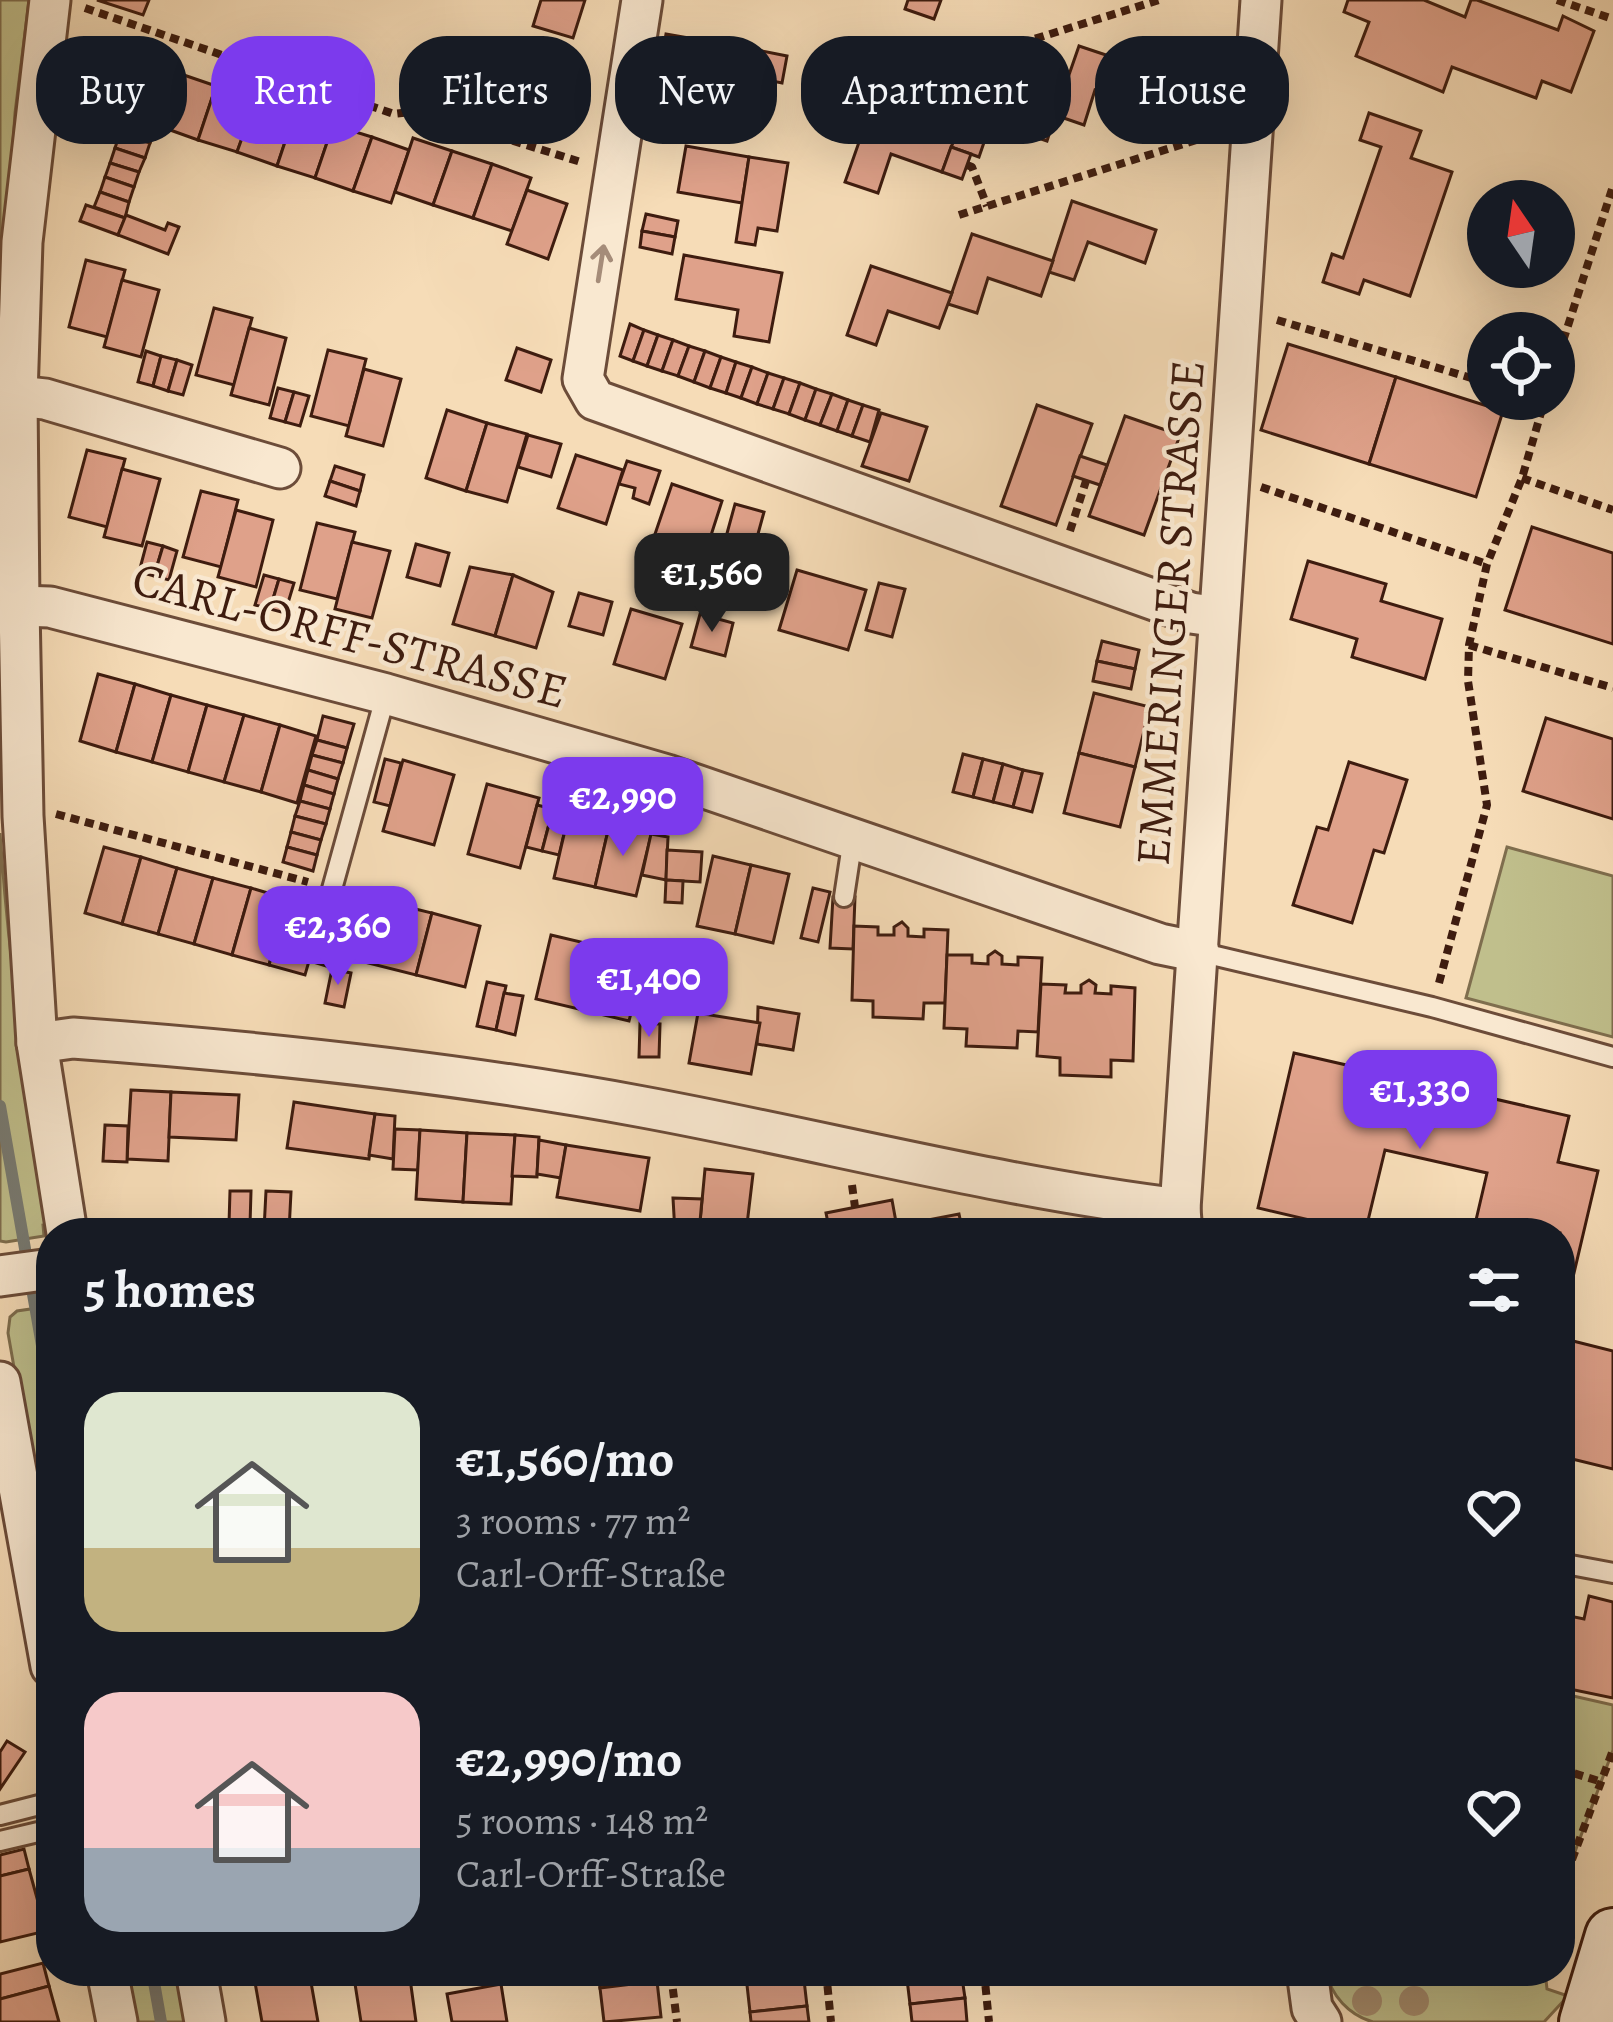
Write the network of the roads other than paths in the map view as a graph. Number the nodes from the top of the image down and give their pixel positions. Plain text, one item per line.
1 (642, 0) edge
2 (1261, 0) edge
3 (66, 4) edge
4 (17, 396) junction
5 (280, 468) dead end
6 (19, 606) junction
7 (1219, 617) junction
8 (386, 694) junction
9 (853, 838) junction
10 (332, 889) road end
11 (844, 897) dead end
12 (1198, 952) junction
13 (37, 1042) junction
14 (1613, 1057) edge
15 (65, 1218) edge
16 (1168, 1218) edge
17 (1181, 1218) edge
18 (0, 1382) edge
19 (1575, 1566) edge
20 (1613, 1573) edge
21 (36, 1582) edge
22 (36, 1806) edge
23 (0, 1814) edge
24 (36, 1833) edge
25 (0, 1841) edge
26 (1613, 1936) edge
27 (110, 1986) edge
28 (199, 1986) edge
29 (1309, 1986) edge
30 (117, 2022) edge
31 (205, 2022) edge
32 (1321, 2022) edge
33 (1587, 2022) edge

7 -> 1 street
2 - 7 street, EMMERINGER STRASSE
3 - 4 street
4 - 5 street
4 - 6 street
6 - 8 street, CARL-ORFF-STRASSE
6 - 13 street
7 - 12 street, EMMERINGER STRASSE
8 - 9 street, CARL-ORFF-STRASSE
8 - 10 lane
9 - 11 lane
9 - 12 street, CARL-ORFF-STRASSE
12 - 14 lane
12 - 17 street, EMMERINGER STRASSE
13 - 15 street
13 - 16 street
18 - 21 street
19 - 20 lane
22 - 23 lane
24 - 25 lane
26 - 33 main road
27 - 30 street
28 - 31 street
29 - 32 street

